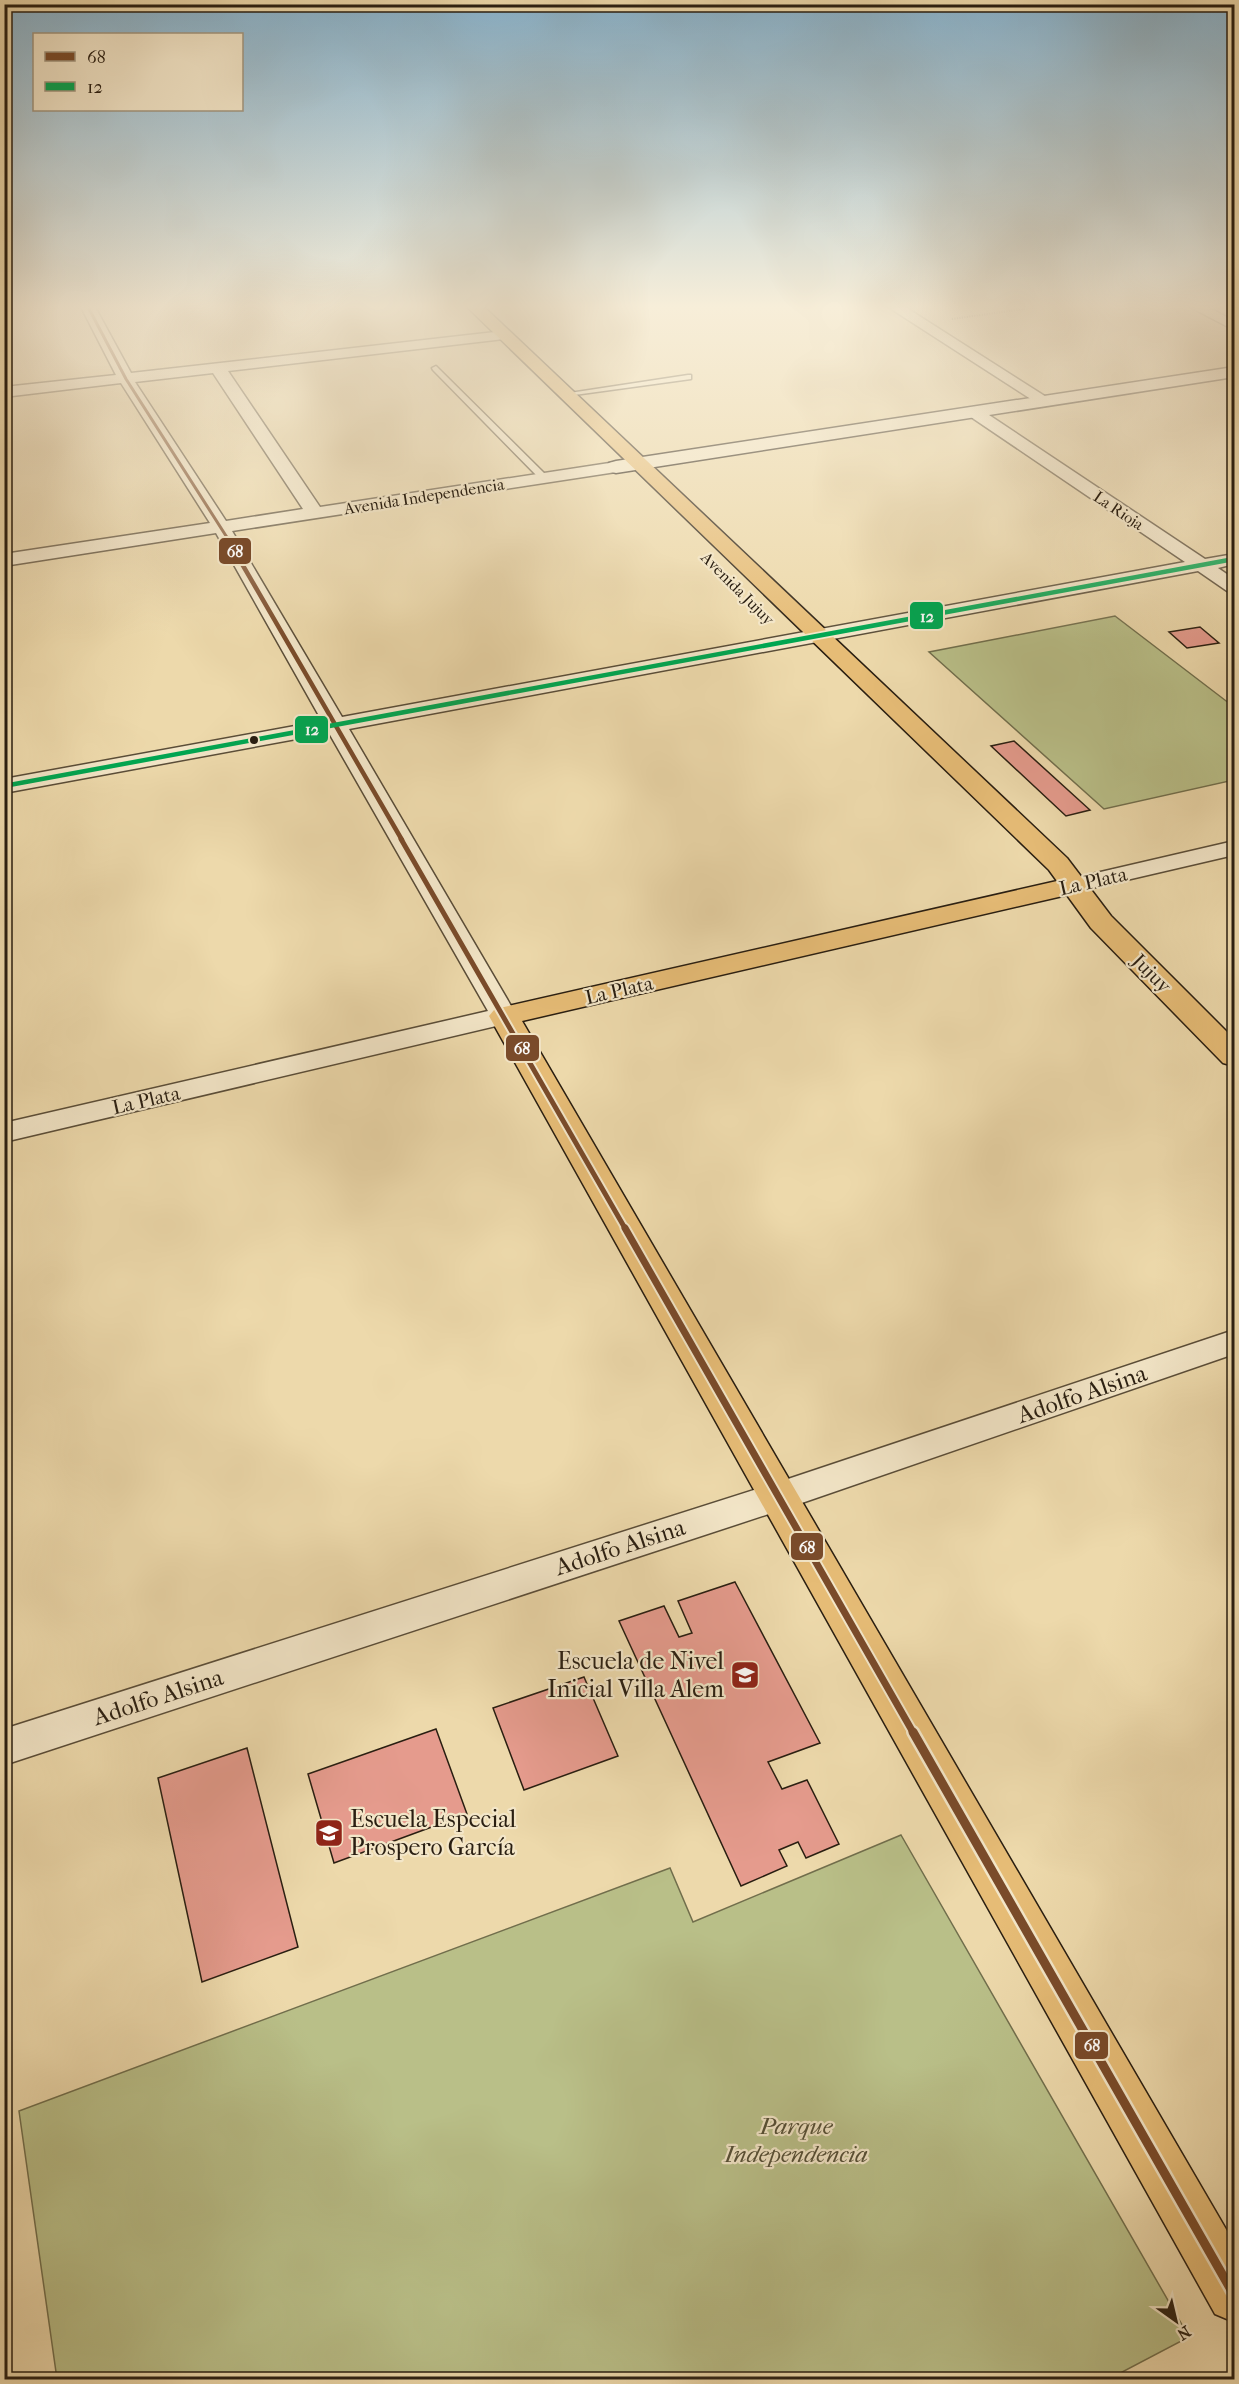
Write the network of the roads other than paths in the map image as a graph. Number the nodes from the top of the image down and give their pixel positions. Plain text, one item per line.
1 (150, 416) edge
2 (250, 416) edge
3 (483, 416) edge
4 (591, 416) edge
5 (946, 416) edge
6 (980, 416) edge
7 (599, 451) dead end
8 (640, 463) junction
9 (616, 467) junction
10 (544, 478) junction
11 (315, 513) junction
12 (221, 527) junction
13 (1234, 559) edge
14 (4, 560) edge
15 (1201, 565) junction
16 (1234, 587) edge
17 (750, 600) dead end
18 (775, 625) dead end
19 (820, 636) junction
20 (792, 641) junction
21 (809, 657) dead end
22 (335, 726) junction
23 (894, 737) dead end
24 (4, 786) edge
25 (1234, 848) edge
26 (1065, 887) junction
27 (504, 1016) junction
28 (1234, 1056) edge
29 (4, 1133) edge
30 (1234, 1342) edge
31 (780, 1496) junction
32 (4, 1747) edge
33 (1234, 2295) edge

1 - 12 street
2 - 11 street
3 - 10 lane
4 - 8 main road, Avenida Jujuy
5 - 8 main road, Avenida Independencia
6 - 15 street, La Rioja
7 - 9 main road, Avenida Jujuy
8 - 9 main road, Avenida Independencia
8 - 19 main road, Avenida Jujuy
9 - 10 street, Avenida Independencia
9 - 17 main road, Avenida Jujuy
10 - 11 street, Avenida Independencia
11 - 12 street, Avenida Independencia
12 - 14 street, Avenida Independencia
12 - 22 street
13 - 15 street
15 - 16 street, La Rioja
15 - 19 street
18 - 20 main road, Avenida Jujuy
19 - 20 street
19 - 26 main road, Avenida Jujuy
20 - 21 main road, Avenida Jujuy
20 - 22 street
22 - 24 street
22 - 27 street
23 - 26 main road
25 - 26 street, La Plata
26 - 27 main road, La Plata
26 - 28 main road, Jujuy
27 - 29 street, La Plata
27 - 31 main road
30 - 31 street, Adolfo Alsina
31 - 32 street, Adolfo Alsina
31 - 33 main road

